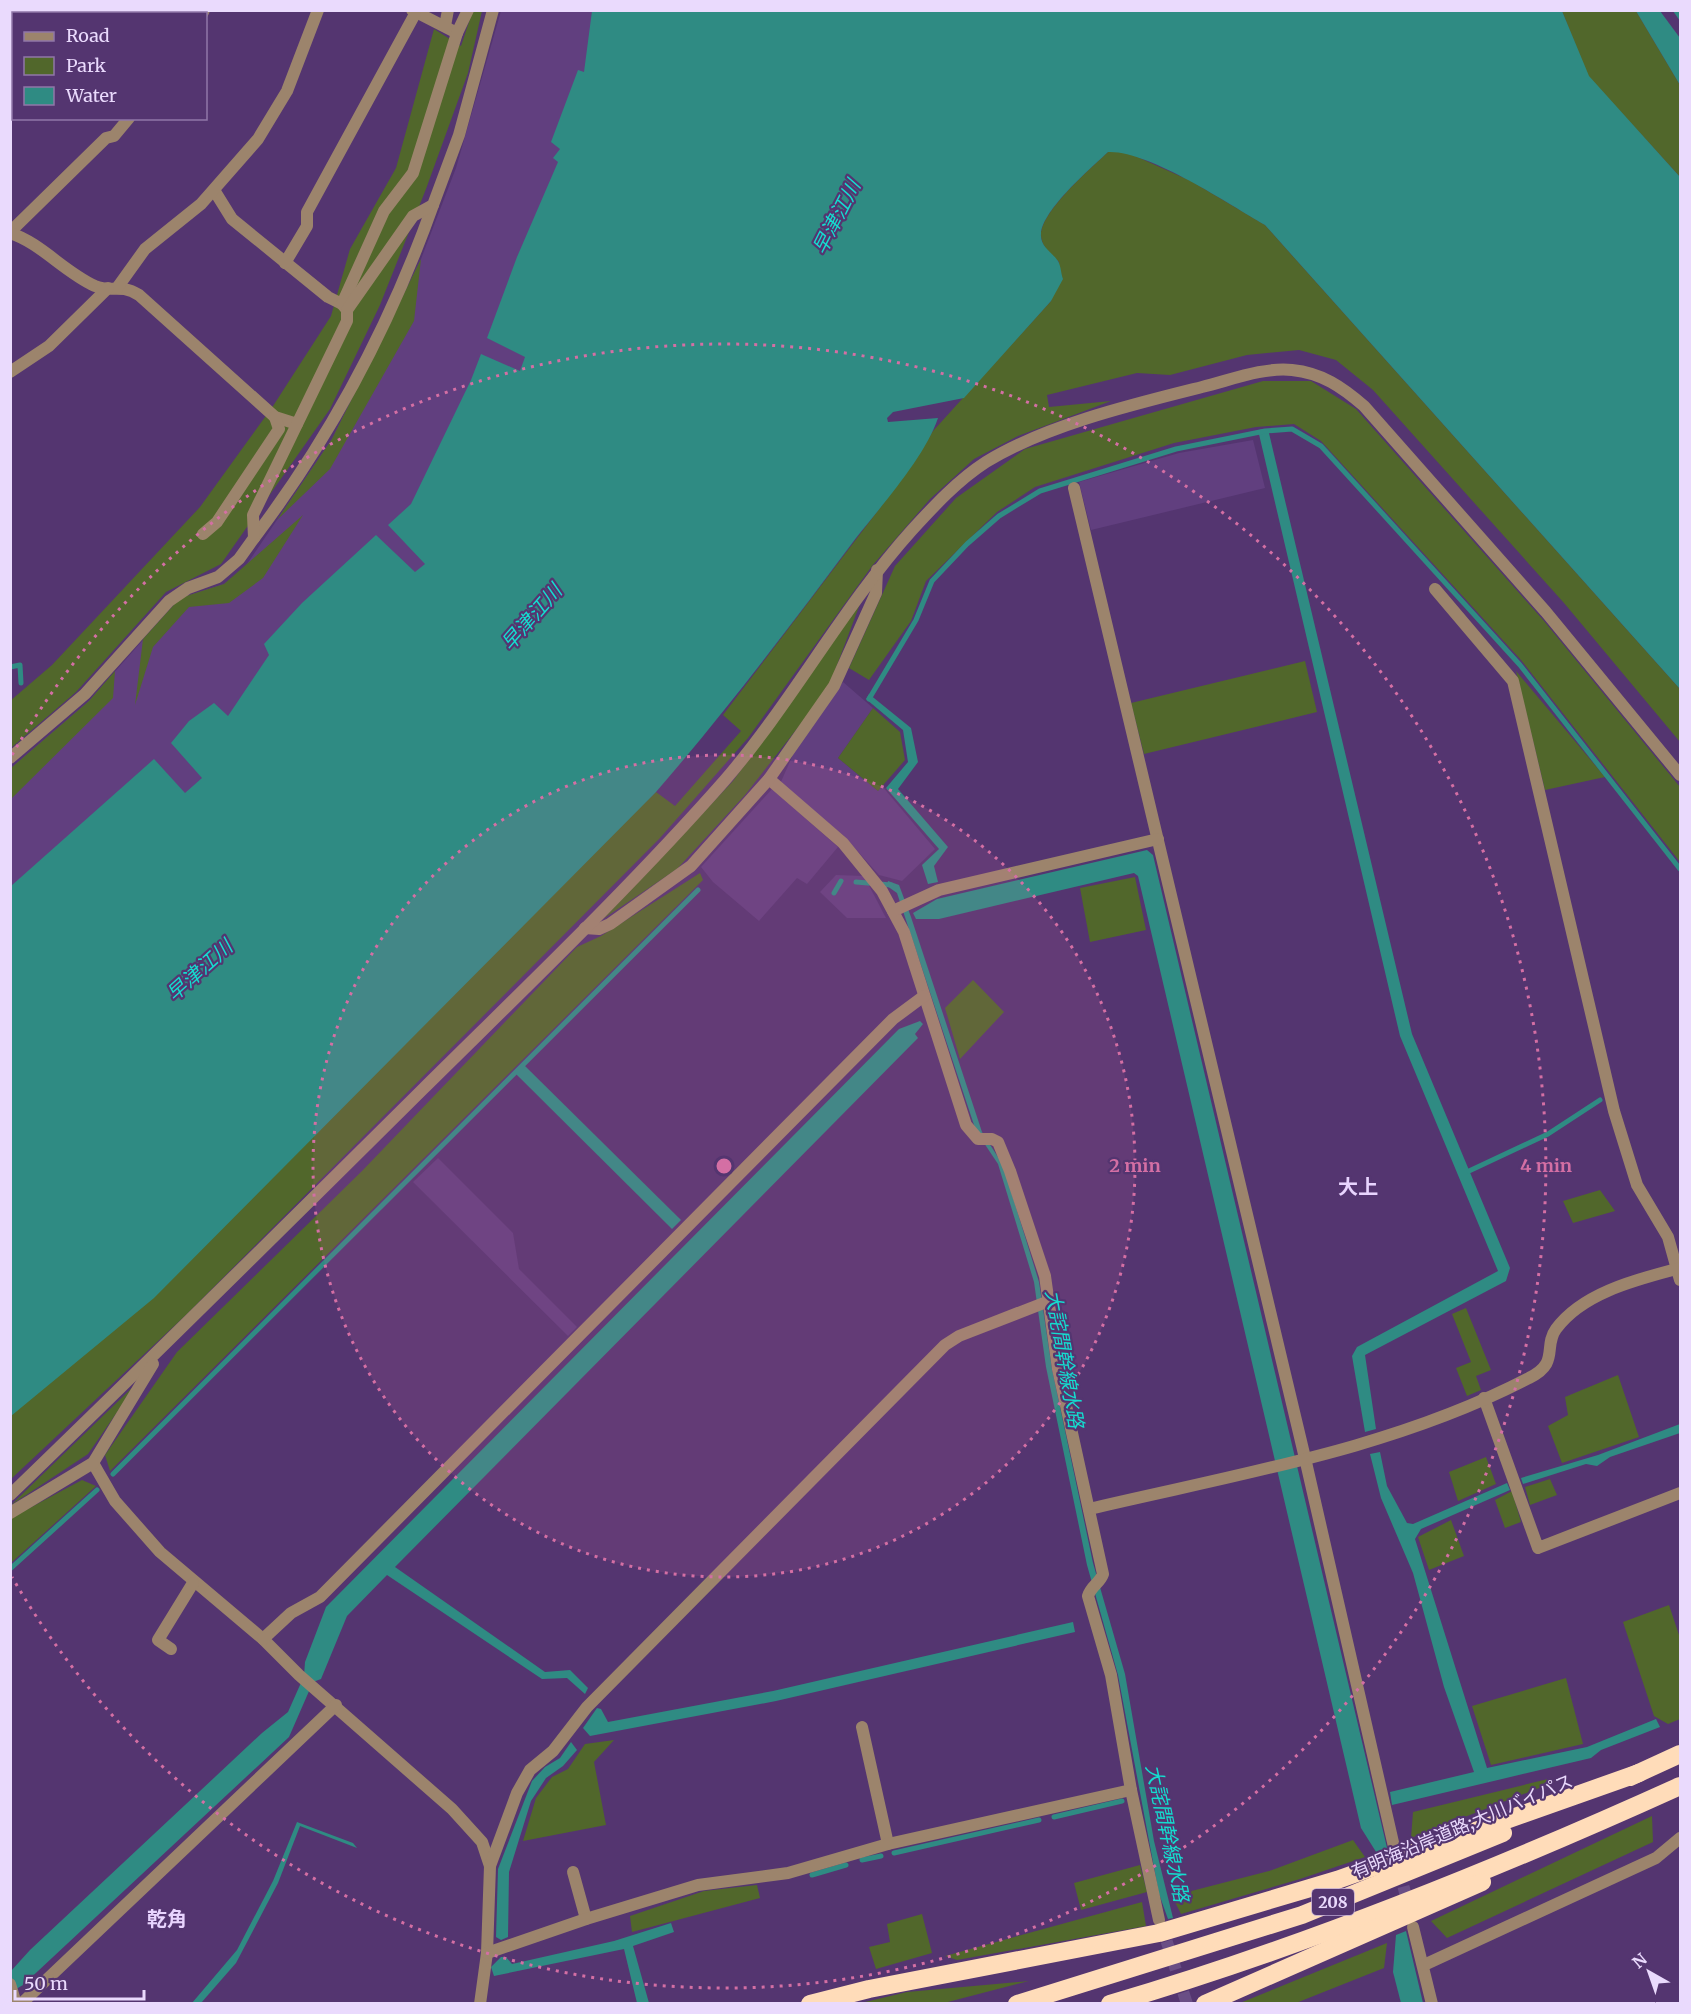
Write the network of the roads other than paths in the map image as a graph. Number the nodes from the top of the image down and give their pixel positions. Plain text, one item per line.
1 (318, 10) edge
2 (448, 10) edge
3 (468, 10) edge
4 (493, 10) edge
5 (414, 12) edge
6 (445, 26) junction
7 (458, 33) junction
8 (127, 120) edge
9 (214, 190) junction
10 (433, 205) junction
11 (10, 233) edge
12 (285, 263) junction
13 (112, 288) junction
14 (344, 307) junction
15 (10, 372) edge
16 (274, 417) junction
17 (297, 424) junction
18 (1074, 488) dead end
19 (203, 534) dead end
20 (254, 538) junction
21 (877, 569) junction
22 (1435, 589) dead end
23 (10, 758) edge
24 (1680, 776) edge
25 (769, 779) junction
26 (1158, 839) junction
27 (900, 907) junction
28 (585, 928) junction
29 (924, 996) junction
30 (1679, 1272) edge
31 (1049, 1300) junction
32 (163, 1348) junction
33 (1484, 1398) junction
34 (1305, 1458) junction
35 (93, 1463) junction
36 (1680, 1493) edge
37 (10, 1495) edge
38 (1089, 1509) junction
39 (10, 1512) edge
40 (193, 1583) junction
41 (263, 1639) junction
42 (171, 1649) dead end
43 (336, 1706) junction
44 (862, 1727) dead end
45 (1680, 1754) edge
46 (1639, 1773) junction
47 (1680, 1786) edge
48 (1131, 1791) junction
49 (1648, 1801) junction
50 (1680, 1838) edge
51 (888, 1844) junction
52 (1395, 1851) dead end
53 (490, 1866) junction
54 (573, 1872) dead end
55 (586, 1919) junction
56 (1159, 1920) tunnel mouth
57 (1413, 1928) dead end
58 (487, 1953) junction
59 (1424, 1965) junction
60 (15, 1997) edge
61 (480, 2004) edge
62 (810, 2004) edge
63 (1017, 2004) edge
64 (1110, 2004) edge
65 (1205, 2004) edge
66 (1432, 2004) edge

1 - 9 street
2 - 6 street
3 - 7 street
4 - 10 street
5 - 6 street
5 - 12 street
6 - 7 street
7 - 14 street
8 - 11 street
9 - 12 street
9 - 13 street
10 - 14 street
10 - 20 street
11 - 13 street
12 - 14 street
13 - 15 street
13 - 16 street
14 - 17 street
16 - 17 street
16 - 19 street
17 - 20 street
18 - 26 street
20 - 23 street
21 - 24 street
21 - 25 street
21 - 28 street
22 - 30 street
25 - 27 street
25 - 28 street
26 - 27 street
26 - 34 street
27 - 29 street
28 - 32 street
29 - 31 street
29 - 41 street
30 - 33 street
31 - 38 street
31 - 53 street
32 - 35 street
32 - 37 street
33 - 34 street
33 - 36 street
34 - 38 street
34 - 52 street
35 - 39 street
35 - 40 street
38 - 48 street
40 - 41 street
40 - 42 street
41 - 43 street
43 - 53 street
43 - 60 street
44 - 51 street
45 - 46 highway, 有明海沿岸道路;大川バイパス / 208
46 - 62 highway
46 - 63 highway, 有明海沿岸道路;大川バイパス / 208
47 - 49 highway, 208
48 - 51 street
48 - 56 street
49 - 64 highway, 208
49 - 65 highway
50 - 59 street
51 - 55 street
53 - 58 street
54 - 55 street
55 - 58 street
57 - 59 street
58 - 61 street
59 - 66 street

